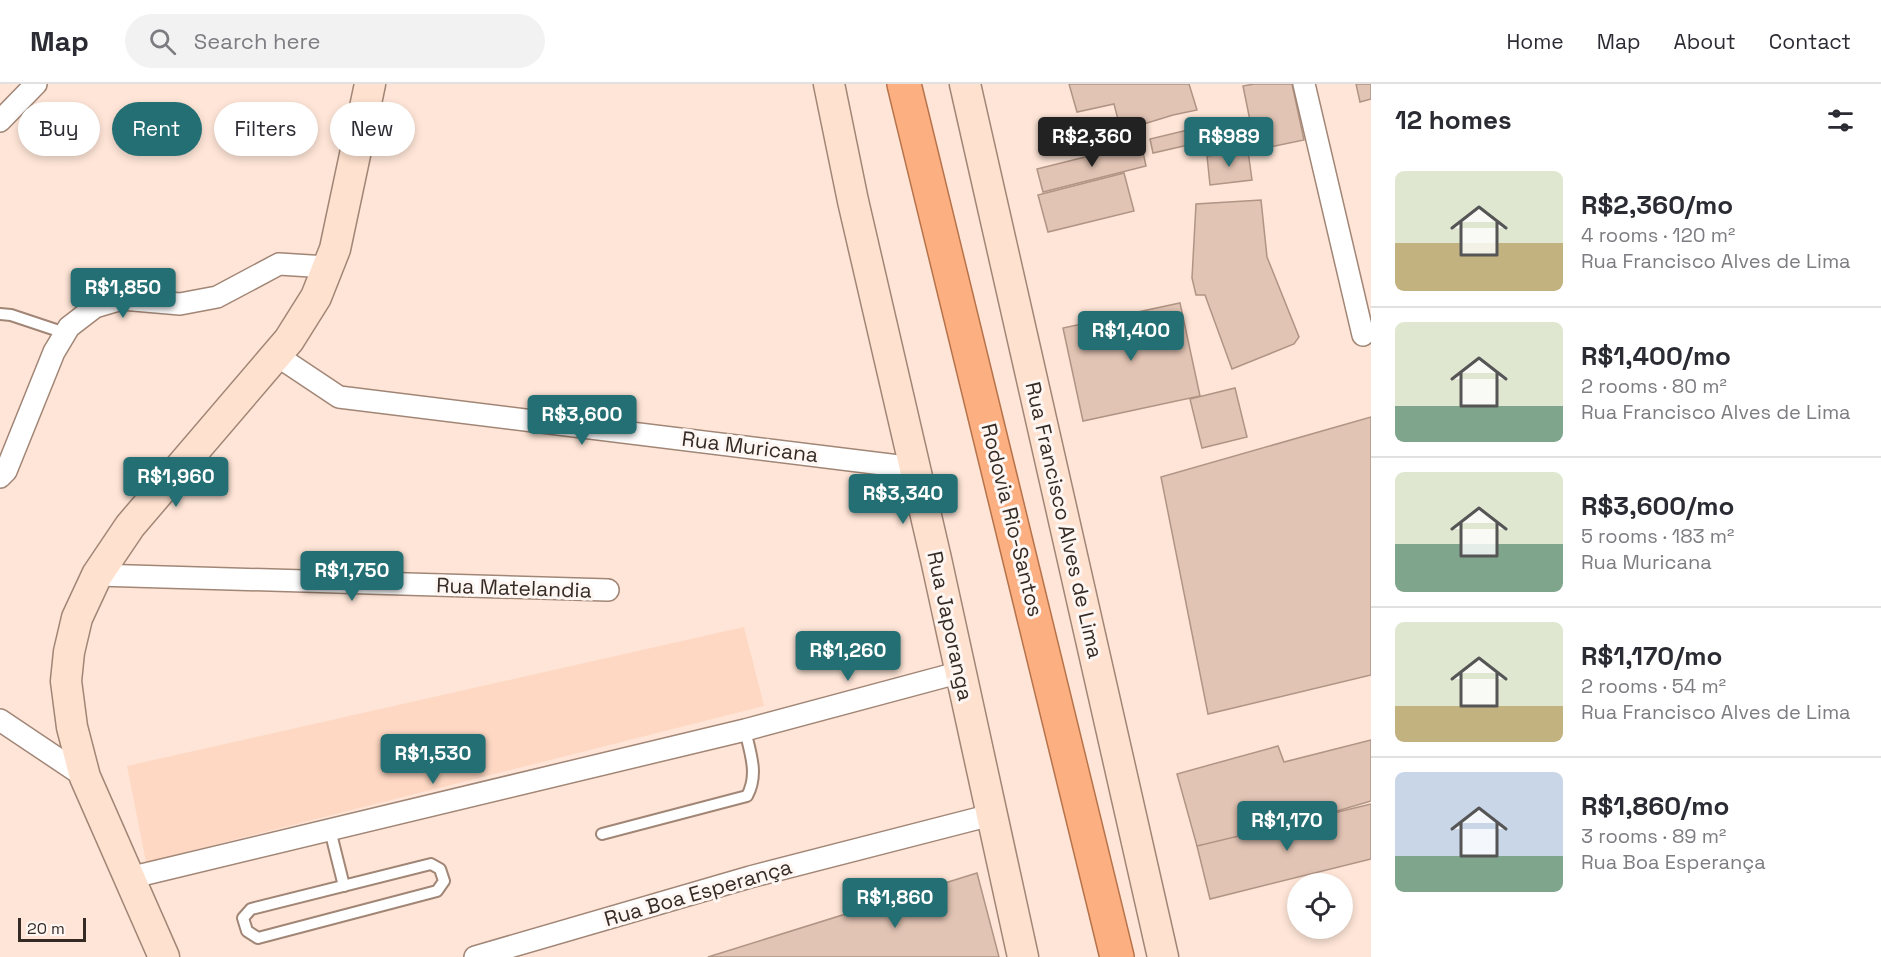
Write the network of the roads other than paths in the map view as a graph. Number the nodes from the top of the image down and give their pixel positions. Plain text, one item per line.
1 (36, 84) edge
2 (370, 84) edge
3 (829, 84) edge
4 (904, 84) edge
5 (965, 84) edge
6 (1304, 84) edge
7 (0, 121) edge
8 (327, 267) junction
9 (0, 314) edge
10 (65, 333) junction
11 (1363, 335) dead end
12 (276, 355) junction
13 (915, 468) junction
14 (0, 477) edge
15 (97, 575) junction
16 (608, 590) dead end
17 (960, 672) junction
18 (0, 720) edge
19 (745, 730) junction
20 (85, 777) junction
21 (992, 815) junction
22 (330, 830) junction
23 (602, 834) dead end
24 (129, 878) junction
25 (344, 886) junction
26 (162, 956) edge
27 (475, 957) edge
28 (1023, 957) edge
29 (1118, 957) edge
30 (1163, 957) edge

1 - 7 street
2 - 8 main road
3 - 13 main road, Rua Japoranga
4 - 29 highway, Rodovia Rio-Santos
5 - 30 main road, Rua Francisco Alves de Lima
6 - 11 street
8 - 10 street
8 - 12 main road
9 - 10 lane
10 - 14 street
12 - 13 street, Rua Muricana
12 - 15 main road
13 - 17 main road, Rua Japoranga
15 - 16 street, Rua Matelandia
15 - 20 main road
17 - 19 street
17 - 21 main road, Rua Japoranga
18 - 20 street
19 - 22 street
19 - 23 lane
20 - 24 main road
21 - 27 street, Rua Boa Esperança
21 - 28 main road, Rua Japoranga
22 - 24 street
22 - 25 lane
24 - 26 main road
25 - 25 lane

